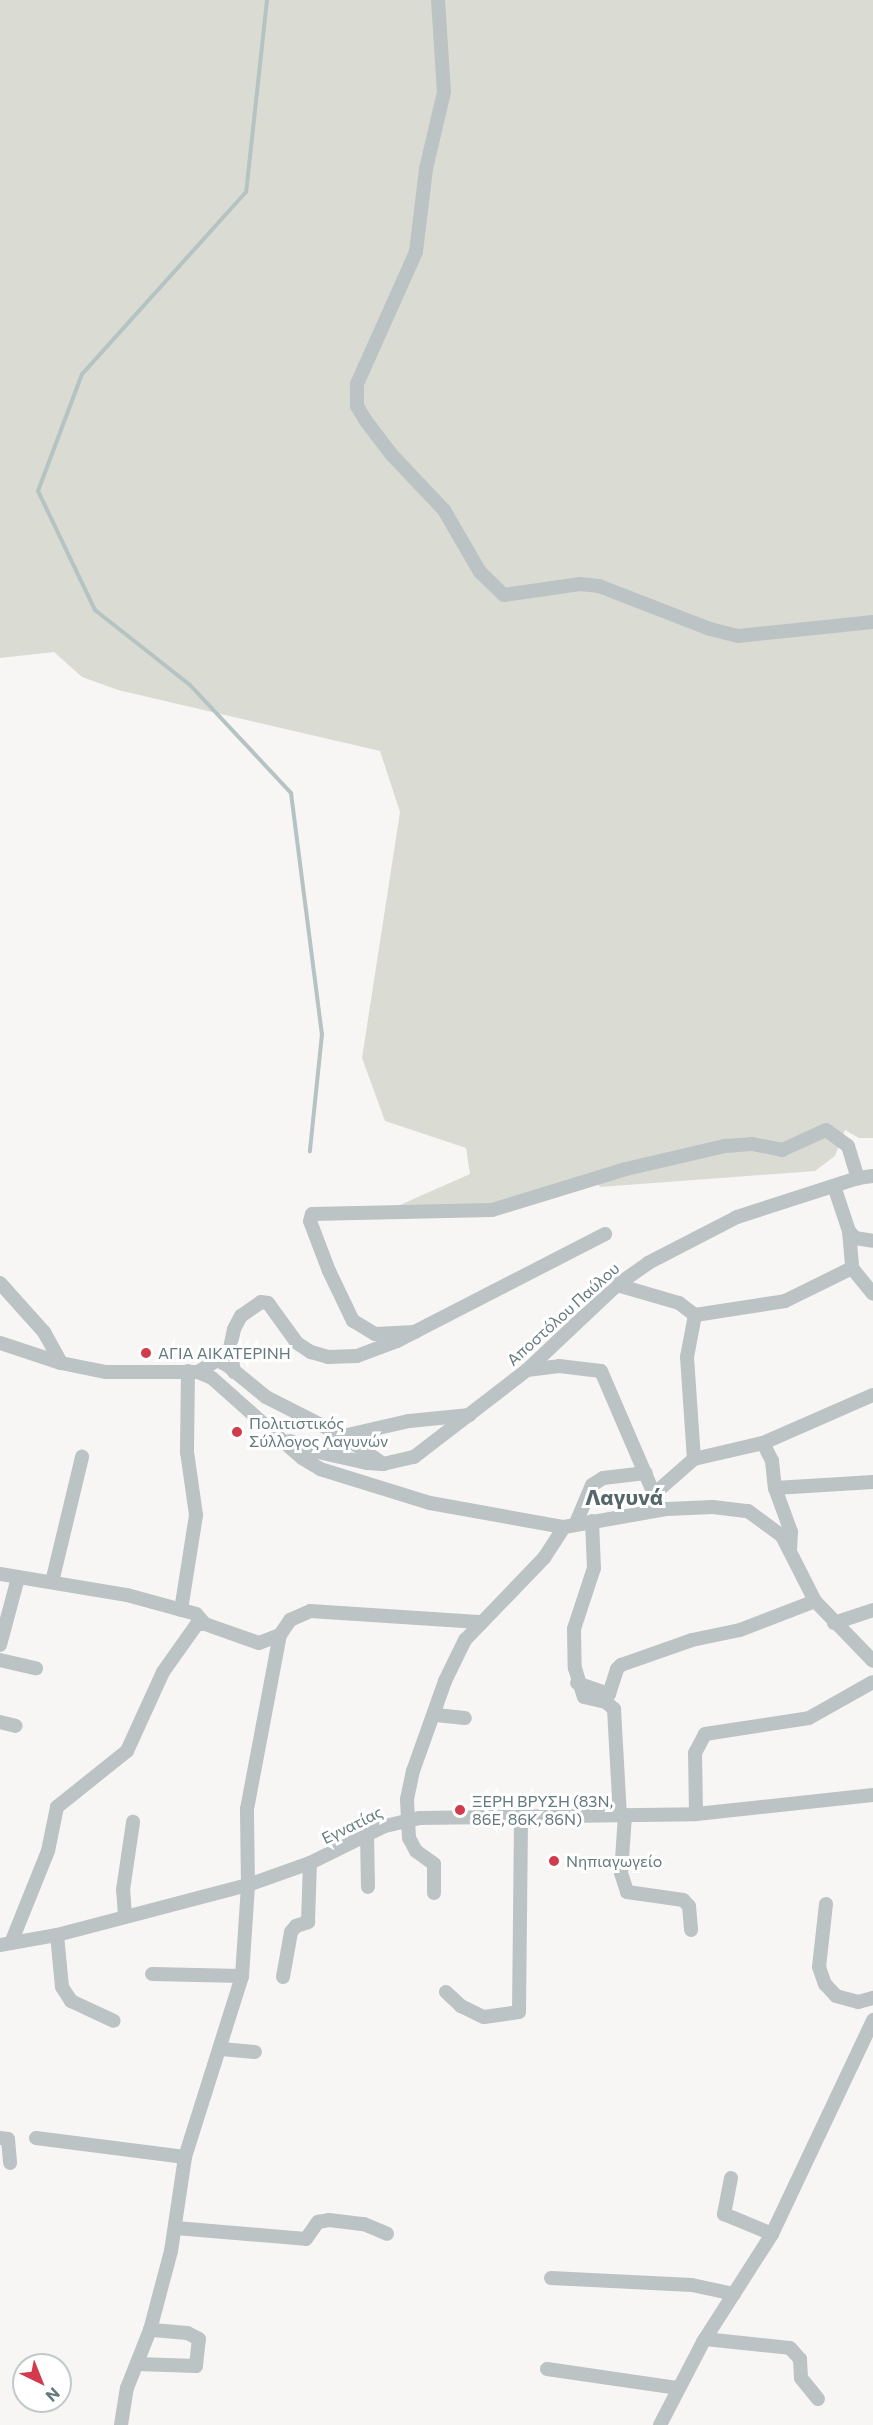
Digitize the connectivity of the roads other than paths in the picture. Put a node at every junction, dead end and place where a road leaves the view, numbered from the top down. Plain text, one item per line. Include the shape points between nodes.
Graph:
1 (438, 0) edge
2 (873, 622) edge
3 (873, 1176) edge
4 (858, 1178) junction
5 (834, 1186) junction
6 (849, 1231) junction
7 (604, 1234) dead end
8 (873, 1242) edge
9 (852, 1268) junction
10 (0, 1283) edge
11 (617, 1285) junction
12 (873, 1294) edge
13 (873, 1304) edge
14 (695, 1315) junction
15 (415, 1332) junction
16 (0, 1343) edge
17 (61, 1363) junction
18 (527, 1370) junction
19 (193, 1371) junction
20 (234, 1372) junction
21 (873, 1395) edge
22 (470, 1415) junction
23 (344, 1436) junction
24 (285, 1440) junction
25 (763, 1443) junction
26 (82, 1457) dead end
27 (694, 1459) junction
28 (383, 1464) junction
29 (646, 1473) junction
30 (873, 1482) edge
31 (775, 1488) junction
32 (654, 1494) junction
33 (654, 1511) junction
34 (592, 1521) junction
35 (570, 1525) junction
36 (790, 1549) junction
37 (0, 1574) edge
38 (18, 1578) junction
39 (52, 1582) junction
40 (815, 1601) junction
41 (181, 1610) junction
42 (873, 1610) edge
43 (479, 1622) junction
44 (834, 1623) junction
45 (205, 1624) junction
46 (280, 1635) junction
47 (0, 1645) edge
48 (0, 1659) edge
49 (873, 1661) edge
50 (36, 1668) dead end
51 (873, 1682) edge
52 (608, 1698) junction
53 (436, 1715) junction
54 (465, 1718) dead end
55 (0, 1722) edge
56 (16, 1726) dead end
57 (873, 1795) edge
58 (696, 1814) junction
59 (622, 1815) junction
60 (521, 1818) junction
61 (409, 1820) junction
62 (133, 1822) dead end
63 (367, 1835) junction
64 (310, 1863) junction
65 (248, 1885) junction
66 (368, 1887) dead end
67 (434, 1893) dead end
68 (826, 1904) dead end
69 (125, 1916) junction
70 (691, 1930) dead end
71 (57, 1935) junction
72 (5, 1944) edge
73 (152, 1974) dead end
74 (242, 1976) junction
75 (283, 1977) dead end
76 (446, 1992) dead end
77 (873, 1998) edge
78 (873, 2020) edge
79 (114, 2021) dead end
80 (220, 2049) junction
81 (255, 2052) dead end
82 (0, 2138) edge
83 (36, 2138) dead end
84 (184, 2157) junction
85 (10, 2163) dead end
86 (731, 2178) dead end
87 (176, 2228) junction
88 (387, 2234) dead end
89 (772, 2234) junction
90 (551, 2278) dead end
91 (734, 2294) junction
92 (150, 2330) junction
93 (705, 2339) junction
94 (138, 2364) junction
95 (547, 2369) dead end
96 (127, 2388) junction
97 (677, 2388) junction
98 (818, 2399) dead end
99 (110, 2425) edge
100 (121, 2425) edge
101 (660, 2425) edge

1 - 2 street via 444,92 426,169 416,252 357,384 357,406 366,421 444,510 480,572 504,596 580,584 599,586 738,636
3 - 4 street, Αποστόλου Παύλου
4 - 5 street, Αποστόλου Παύλου
4 - 15 street via 848,1146 826,1130 782,1150 752,1144 725,1146 626,1169 492,1210 312,1215 310,1221 329,1271 353,1321 375,1334
5 - 6 street
5 - 11 street, Αποστόλου Παύλου via 736,1217 648,1263
6 - 8 street via 855,1238
6 - 9 street
7 - 15 street
9 - 12 street
9 - 14 street via 785,1300
10 - 17 street via 44,1332
11 - 14 street via 679,1303
11 - 18 street, Αποστόλου Παύλου
12 - 13 street
14 - 27 street via 687,1358
15 - 20 street via 357,1356 328,1357 297,1343 268,1303 261,1302 241,1316 234,1329 230,1348
16 - 17 street
17 - 19 street via 122,1374
18 - 22 street, Αποστόλου Παύλου
18 - 29 street via 559,1366 601,1371
19 - 20 street via 217,1360
19 - 24 street via 212,1378
19 - 41 street via 187,1452 196,1515
20 - 23 street via 266,1397
21 - 25 street
22 - 23 street via 410,1421
22 - 28 street, Αποστόλου Παύλου via 414,1457
23 - 28 street
24 - 28 street, Αποστόλου Παύλου via 318,1452
24 - 35 street via 302,1458 345,1479 430,1503
25 - 27 street
25 - 31 street via 772,1461
26 - 39 street
27 - 32 street
29 - 32 street
29 - 35 street via 597,1482 586,1492
30 - 31 street
31 - 36 street via 791,1532
32 - 33 street
33 - 34 street
33 - 36 street via 713,1507 748,1511 772,1527
34 - 35 street
34 - 52 street via 594,1568 574,1629 577,1683 584,1697
35 - 43 street via 529,1574
36 - 40 street
37 - 38 street
38 - 39 street
38 - 47 street
39 - 41 street via 118,1592
40 - 44 street
40 - 52 street via 740,1630 692,1640 621,1665 616,1669
41 - 45 street via 196,1614
42 - 44 street
43 - 46 street via 325,1610 301,1613 290,1620
43 - 53 street via 452,1665
44 - 49 street
45 - 46 street via 260,1643
45 - 72 street via 197,1624 189,1633 163,1672 127,1751 57,1807 48,1851
46 - 65 street via 247,1809
48 - 50 street
51 - 58 street via 809,1718 705,1734 695,1753
52 - 59 street via 616,1717
53 - 54 street
53 - 61 street via 409,1782
55 - 56 street
57 - 58 street, Εγνατίας
58 - 59 street, Εγνατίας
59 - 60 street, Εγνατίας
59 - 70 street via 621,1873 627,1892 687,1902
60 - 61 street, Εγνατίας
60 - 76 street via 519,2012 484,2017 461,2006
61 - 63 street, Εγνατίας
61 - 67 street via 409,1838 416,1851 434,1864
62 - 69 street via 123,1890
63 - 64 street, Εγνατίας
63 - 66 street
64 - 65 street, Εγνατίας
64 - 75 street via 308,1922 291,1932
65 - 69 street, Εγνατίας
65 - 74 street
68 - 77 street via 819,1967 825,1984 836,1996 858,2002
69 - 71 street, Εγνατίας
71 - 72 street, Εγνατίας
71 - 79 street via 62,1987 70,2001
73 - 74 street
74 - 80 street
78 - 89 street
80 - 81 street
80 - 84 street
82 - 85 street via 8,2139
83 - 84 street
84 - 87 street
86 - 89 street via 724,2214
87 - 88 street via 306,2239 318,2222 329,2220 364,2224
87 - 92 street
89 - 91 street
90 - 91 street via 692,2285
91 - 93 street
92 - 94 street
92 - 94 street via 187,2333 199,2339 196,2366
93 - 97 street
93 - 98 street via 790,2348 800,2359 801,2378
94 - 96 street
95 - 97 street
96 - 99 street
96 - 100 street
97 - 101 street

